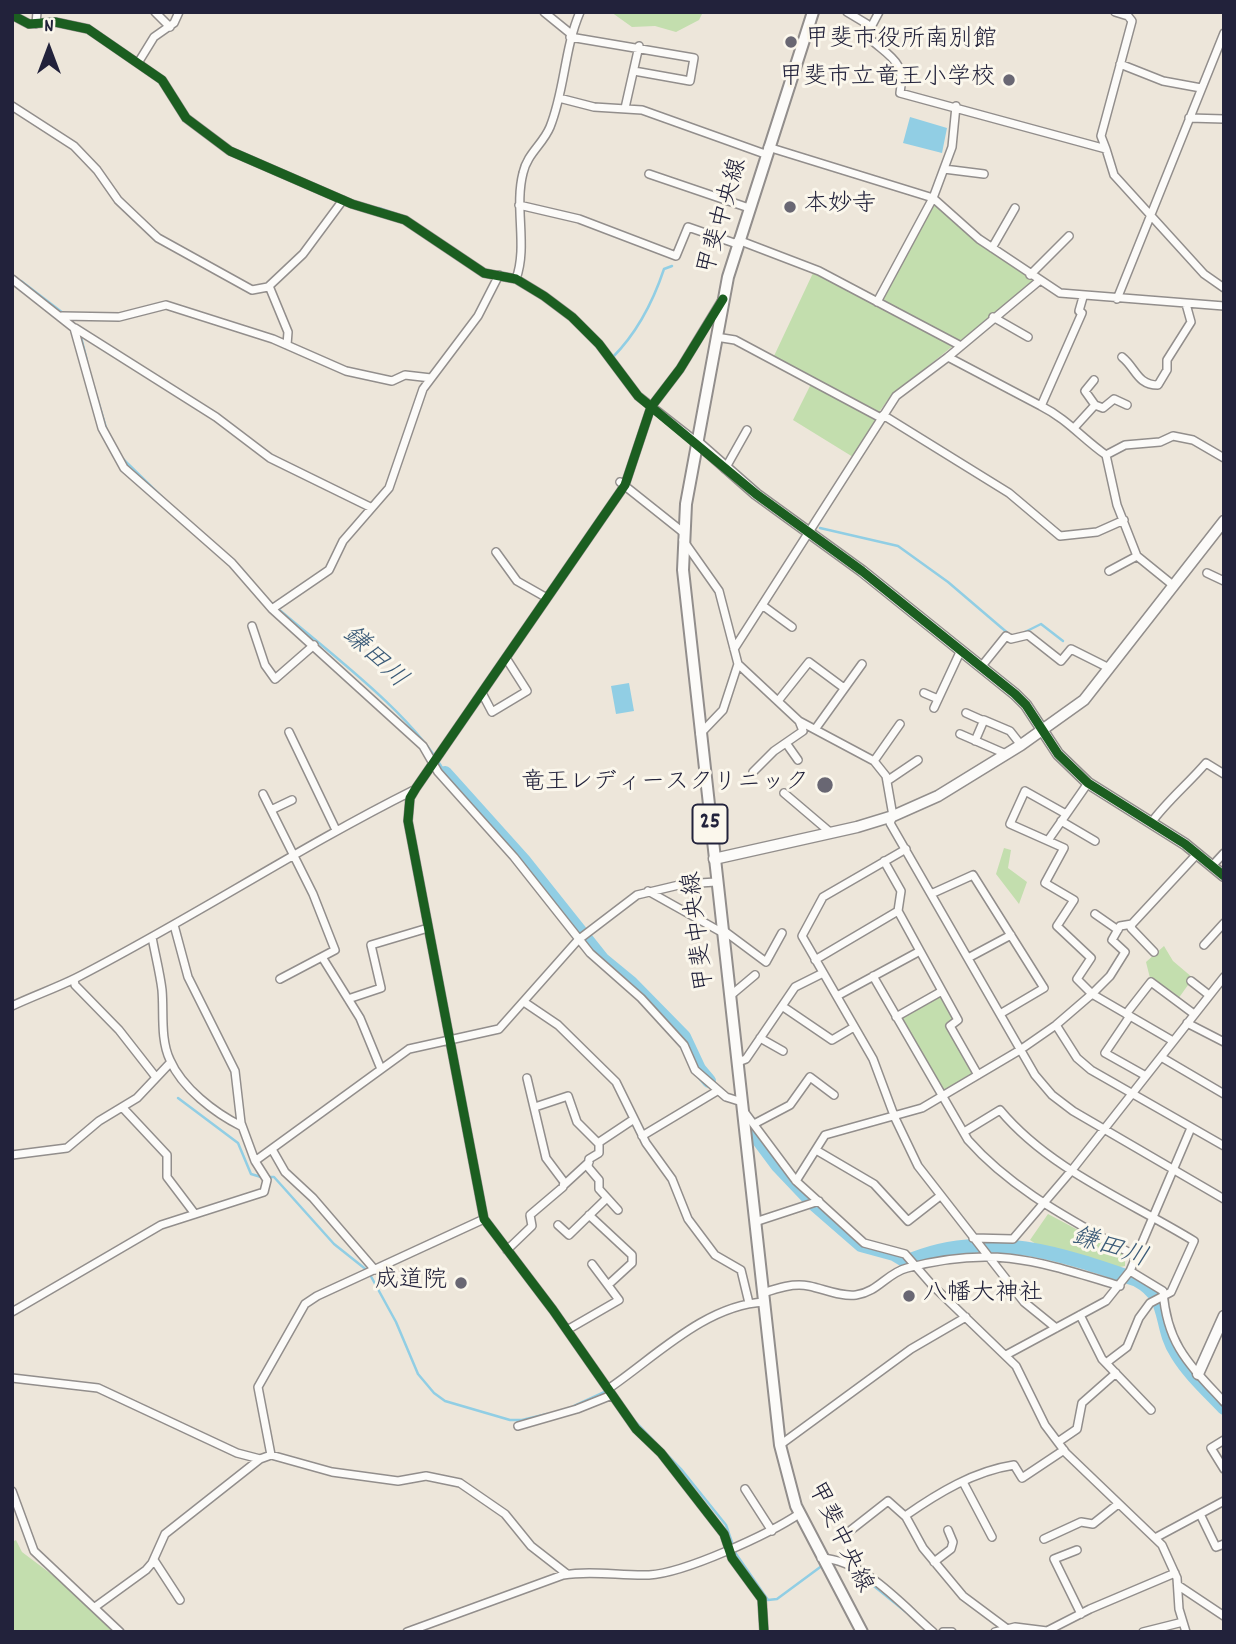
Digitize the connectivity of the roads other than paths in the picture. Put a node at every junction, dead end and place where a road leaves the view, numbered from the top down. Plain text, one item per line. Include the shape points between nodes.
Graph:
1 (37, 12) edge
2 (155, 12) edge
3 (179, 12) edge
4 (544, 12) edge
5 (580, 12) edge
6 (813, 12) edge
7 (847, 12) edge
8 (879, 12) edge
9 (1115, 12) edge
10 (12, 15) edge
11 (36, 24) junction
12 (170, 27) junction
13 (868, 33) junction
14 (1224, 33) edge
15 (571, 35) junction
16 (639, 46) junction
17 (138, 63) junction
18 (1121, 64) junction
19 (634, 71) junction
20 (1201, 88) junction
21 (559, 98) junction
22 (12, 106) edge
23 (956, 106) junction
24 (625, 108) junction
25 (1189, 118) junction
26 (1224, 119) edge
27 (1106, 149) junction
28 (766, 150) junction
29 (944, 169) junction
30 (649, 174) dead end
31 (984, 174) dead end
32 (933, 198) junction
33 (344, 200) junction
34 (519, 205) junction
35 (749, 208) junction
36 (1015, 208) dead end
37 (1151, 215) junction
38 (1069, 236) dead end
39 (737, 242) junction
40 (992, 248) junction
41 (499, 275) junction
42 (1030, 275) junction
43 (12, 279) edge
44 (516, 279) junction
45 (1039, 281) junction
46 (270, 286) junction
47 (1224, 288) edge
48 (1083, 297) junction
49 (723, 299) junction
50 (1116, 299) junction
51 (877, 302) junction
52 (1186, 304) junction
53 (1224, 306) edge
54 (62, 316) junction
55 (993, 317) junction
56 (74, 328) junction
57 (716, 337) junction
58 (1028, 337) dead end
59 (287, 345) junction
60 (961, 346) junction
61 (948, 357) junction
62 (1122, 357) dead end
63 (432, 378) junction
64 (1094, 380) dead end
65 (1095, 405) junction
66 (1127, 405) dead end
67 (1041, 406) junction
68 (651, 407) junction
69 (882, 416) junction
70 (1074, 428) junction
71 (747, 430) dead end
72 (698, 443) junction
73 (1106, 455) junction
74 (1224, 458) edge
75 (725, 469) junction
76 (622, 484) junction
77 (370, 507) junction
78 (1124, 520) junction
79 (1224, 521) edge
80 (809, 533) junction
81 (683, 536) junction
82 (496, 552) dead end
83 (1137, 556) junction
84 (1109, 571) dead end
85 (1207, 573) dead end
86 (1224, 581) edge
87 (1174, 586) junction
88 (547, 598) junction
89 (762, 604) junction
90 (272, 609) junction
91 (252, 626) dead end
92 (792, 627) dead end
93 (314, 645) junction
94 (734, 649) junction
95 (961, 650) junction
96 (506, 658) junction
97 (738, 664) junction
98 (862, 664) dead end
99 (981, 667) junction
100 (1109, 667) junction
101 (844, 688) junction
102 (482, 693) junction
103 (923, 693) dead end
104 (938, 699) junction
105 (778, 701) junction
106 (934, 708) dead end
107 (966, 713) dead end
108 (799, 721) junction
109 (984, 721) junction
110 (900, 724) dead end
111 (816, 728) junction
112 (1042, 730) junction
113 (289, 732) dead end
114 (700, 734) junction
115 (960, 734) dead end
116 (975, 741) junction
117 (786, 743) junction
118 (1021, 745) junction
119 (1006, 754) junction
120 (798, 760) dead end
121 (918, 760) dead end
122 (874, 761) junction
123 (433, 763) junction
124 (753, 772) dead end
125 (1224, 774) edge
126 (887, 781) junction
127 (1088, 783) junction
128 (415, 790) junction
129 (784, 793) dead end
130 (263, 794) dead end
131 (292, 800) dead end
132 (271, 810) junction
133 (893, 816) junction
134 (1064, 818) junction
135 (1151, 823) junction
136 (336, 830) junction
137 (831, 833) junction
138 (1049, 839) junction
139 (1095, 841) dead end
140 (905, 849) junction
141 (1224, 853) edge
142 (1198, 854) junction
143 (292, 855) junction
144 (714, 859) junction
145 (884, 862) junction
146 (1212, 866) junction
147 (1224, 876) edge
148 (716, 882) junction
149 (648, 891) junction
150 (931, 894) junction
151 (898, 911) junction
152 (1096, 914) dead end
153 (1224, 923) edge
154 (1132, 924) junction
155 (174, 925) junction
156 (428, 928) junction
157 (1118, 930) junction
158 (722, 931) junction
159 (782, 933) dead end
160 (1011, 935) junction
161 (152, 937) junction
162 (580, 939) junction
163 (1203, 945) dead end
164 (920, 951) junction
165 (1154, 953) dead end
166 (322, 957) junction
167 (968, 958) junction
168 (815, 960) junction
169 (823, 973) junction
170 (755, 975) dead end
171 (873, 976) junction
172 (1224, 977) edge
173 (74, 979) junction
174 (280, 979) dead end
175 (1191, 981) dead end
176 (942, 991) junction
177 (1093, 993) junction
178 (1209, 995) junction
179 (730, 996) junction
180 (836, 996) junction
181 (348, 999) junction
182 (524, 1002) junction
183 (12, 1006) edge
184 (782, 1006) junction
185 (1000, 1014) junction
186 (1194, 1014) junction
187 (1128, 1015) junction
188 (897, 1017) junction
189 (1187, 1023) junction
190 (1056, 1025) junction
191 (854, 1027) junction
192 (760, 1038) junction
193 (1173, 1041) junction
194 (449, 1042) junction
195 (1224, 1042) edge
196 (1020, 1049) junction
197 (783, 1051) dead end
198 (1161, 1057) junction
199 (171, 1062) junction
200 (738, 1062) junction
201 (381, 1069) junction
202 (978, 1075) junction
203 (155, 1076) junction
204 (1146, 1076) junction
205 (527, 1078) dead end
206 (717, 1091) junction
207 (1224, 1094) edge
208 (834, 1095) dead end
209 (942, 1096) junction
210 (1131, 1096) junction
211 (743, 1106) junction
212 (535, 1107) junction
213 (123, 1108) junction
214 (895, 1118) junction
215 (634, 1119) junction
216 (754, 1124) junction
217 (241, 1126) junction
218 (1191, 1128) junction
219 (1104, 1130) junction
220 (964, 1132) junction
221 (642, 1136) junction
222 (598, 1143) junction
223 (1224, 1146) edge
224 (816, 1150) junction
225 (273, 1151) junction
226 (12, 1155) edge
227 (256, 1161) junction
228 (589, 1162) junction
229 (1171, 1169) junction
230 (1072, 1170) junction
231 (796, 1181) junction
232 (563, 1186) junction
233 (940, 1196) junction
234 (607, 1198) junction
235 (1224, 1199) edge
236 (819, 1201) junction
237 (1042, 1202) junction
238 (618, 1210) dead end
239 (195, 1214) junction
240 (589, 1215) junction
241 (1152, 1215) junction
242 (484, 1219) junction
243 (755, 1222) junction
244 (558, 1225) dead end
245 (972, 1238) junction
246 (507, 1250) junction
247 (987, 1256) junction
248 (1135, 1256) junction
249 (592, 1264) dead end
250 (914, 1266) junction
251 (375, 1270) junction
252 (1130, 1271) junction
253 (608, 1285) junction
254 (1120, 1286) junction
255 (1164, 1296) junction
256 (763, 1298) junction
257 (749, 1303) junction
258 (12, 1312) edge
259 (1080, 1315) junction
260 (965, 1317) junction
261 (1223, 1319) edge
262 (1056, 1328) junction
263 (567, 1330) junction
264 (1006, 1355) junction
265 (1106, 1363) junction
266 (1116, 1373) junction
267 (1198, 1374) junction
268 (12, 1378) edge
269 (610, 1392) junction
270 (1224, 1402) edge
271 (1151, 1410) dead end
272 (518, 1426) dead end
273 (1224, 1440) edge
274 (1058, 1442) junction
275 (780, 1445) junction
276 (1064, 1450) junction
277 (271, 1455) junction
278 (260, 1459) junction
279 (1224, 1469) edge
280 (963, 1482) junction
281 (745, 1489) dead end
282 (12, 1491) edge
283 (1224, 1501) edge
284 (1118, 1504) junction
285 (799, 1514) junction
286 (1200, 1514) junction
287 (905, 1516) junction
288 (851, 1530) dead end
289 (948, 1530) dead end
290 (772, 1531) junction
291 (992, 1537) dead end
292 (1155, 1538) junction
293 (1044, 1539) dead end
294 (1224, 1544) edge
295 (729, 1548) junction
296 (1077, 1550) dead end
297 (821, 1558) junction
298 (154, 1560) junction
299 (934, 1562) junction
300 (1175, 1573) junction
301 (568, 1574) junction
302 (1178, 1585) junction
303 (180, 1600) dead end
304 (94, 1607) junction
305 (1081, 1614) junction
306 (1224, 1616) edge
307 (1183, 1622) junction
308 (1006, 1628) junction
309 (1021, 1630) edge
310 (120, 1632) edge
311 (407, 1632) edge
312 (764, 1632) edge
313 (862, 1632) edge
314 (933, 1632) edge
315 (943, 1632) edge
316 (952, 1632) edge
317 (995, 1632) edge
318 (1143, 1632) edge
319 (1186, 1632) edge

1 - 11 street
2 - 12 street
3 - 12 street
4 - 15 street
5 - 15 street
6 - 28 main road, 甲斐中央線 / 25
7 - 13 street via 867,24
8 - 13 street
9 - 18 street via 1132,21
10 - 11 street
11 - 17 street via 55,22 88,29
12 - 17 street via 154,37
13 - 23 street via 900,65 900,93
14 - 20 street
15 - 16 street
15 - 21 street
16 - 19 street
16 - 19 street via 694,58 690,81
17 - 33 street via 169,88 186,118 229,151
18 - 20 street via 1163,81
18 - 27 street via 1101,135
19 - 24 street
20 - 25 street
21 - 24 street via 594,107
21 - 34 street via 550,130 529,155 523,171
22 - 46 street via 74,146 118,200 158,238 252,290
23 - 27 street
23 - 29 street via 952,148
24 - 28 street
25 - 26 street
25 - 37 street
27 - 37 street via 1115,175
28 - 32 street
28 - 35 main road, 甲斐中央線 / 25
29 - 31 street
29 - 32 street
30 - 35 street
32 - 40 street
32 - 51 street
33 - 41 street via 405,220 484,273
33 - 46 street via 303,254
34 - 39 street via 579,219 676,256 688,227
34 - 44 street via 523,259
35 - 39 main road, 甲斐中央線 / 25
36 - 40 street
37 - 47 street via 1204,274
37 - 50 street
38 - 42 street
39 - 49 main road, 甲斐中央線 / 25
39 - 51 street via 820,271
40 - 42 street
41 - 44 street
41 - 63 street via 478,316
42 - 45 street
43 - 54 street
44 - 68 street via 572,317
45 - 48 street via 1060,293
45 - 55 street
46 - 59 street via 288,332
48 - 50 street
48 - 67 street via 1082,313
49 - 57 main road, 甲斐中央線 / 25
49 - 68 street
50 - 52 street
51 - 60 street
52 - 53 street
52 - 62 street via 1191,322 1167,360 1158,385 1135,376
54 - 56 street
54 - 59 street via 119,317 166,305
55 - 58 street
55 - 60 street
56 - 77 street via 216,417 270,458
56 - 90 street via 102,428 117,459 232,563
57 - 69 street via 735,340
57 - 72 main road, 甲斐中央線 / 25
59 - 63 street via 346,371 392,381 405,375
60 - 61 street
61 - 67 street
61 - 69 street via 896,396
63 - 77 street via 417,403 390,488
64 - 65 street via 1086,391
65 - 66 street via 1104,408 1114,399
65 - 70 street
67 - 70 street
68 - 72 street
68 - 76 street
69 - 78 street via 1009,493 1060,536 1097,532
69 - 80 street
70 - 73 street
71 - 75 street
72 - 75 street
72 - 81 main road, 甲斐中央線 / 25
73 - 74 street via 1125,445 1160,442 1173,436 1193,440
73 - 78 street
75 - 80 street
76 - 81 street
76 - 88 street
77 - 90 street via 343,541 329,570
78 - 83 street
79 - 87 street
80 - 89 street
80 - 95 street
81 - 94 street via 719,591
81 - 114 main road, 甲斐中央線 / 25
82 - 88 street via 517,581
83 - 84 street
83 - 87 street
85 - 86 street
87 - 100 street
88 - 96 street
89 - 92 street
89 - 94 street
90 - 93 street
91 - 93 street via 265,665 275,679
93 - 123 street via 397,720
94 - 97 street
95 - 99 street
95 - 104 street
96 - 102 street
96 - 102 street via 527,691 492,712
97 - 105 street
97 - 114 street via 723,710
98 - 101 street
99 - 100 street via 1006,636 1028,635 1061,661 1071,649
99 - 112 street via 1022,700
100 - 112 street via 1084,700
101 - 105 street via 809,662
101 - 111 street
102 - 123 street
103 - 104 street
104 - 106 street
105 - 108 street
107 - 109 street
108 - 111 street
108 - 117 street via 803,732
109 - 116 street
109 - 118 street via 1010,731
110 - 122 street
111 - 122 street
112 - 118 street
112 - 127 street via 1058,754
113 - 136 street
114 - 144 main road, 甲斐中央線 / 25
115 - 116 street
116 - 119 street
117 - 120 street
117 - 124 street
118 - 119 street
119 - 133 street via 940,795
121 - 126 street
122 - 126 street
123 - 128 street
123 - 162 street
125 - 135 street via 1206,762
126 - 133 street
127 - 134 street
127 - 135 street
128 - 136 street
128 - 156 street via 408,821
129 - 137 street
130 - 132 street
131 - 132 street
132 - 143 street
133 - 137 street
133 - 140 street via 890,822
134 - 138 street
134 - 138 street via 1025,791 1010,824
134 - 139 street
135 - 142 street
136 - 143 street
137 - 144 street
138 - 177 street via 1064,848 1045,883 1074,900 1057,926 1091,958 1076,976
140 - 145 street
140 - 150 street
141 - 146 street
142 - 146 street
142 - 154 street
143 - 155 street
143 - 166 street via 335,950
144 - 148 main road, 甲斐中央線 / 25
145 - 151 street via 901,891
145 - 168 street via 823,897 802,936
146 - 147 street
148 - 149 street
148 - 158 main road, 甲斐中央線 / 25
149 - 158 street
149 - 162 street via 622,905
150 - 160 street via 973,875
150 - 167 street
151 - 164 street
151 - 168 street
152 - 157 street
153 - 163 street
154 - 157 street
154 - 165 street
155 - 161 street
155 - 217 street via 188,977 235,1071
156 - 181 street via 371,945 381,988
156 - 194 street
157 - 177 street via 1112,940 1125,952
158 - 159 street via 766,962
158 - 179 main road, 甲斐中央線 / 25
160 - 167 street
160 - 185 street via 1044,988
161 - 173 street
161 - 199 street
162 - 182 street
162 - 206 street via 601,965 656,1013 684,1045 695,1070
164 - 171 street
164 - 176 street
166 - 174 street
166 - 181 street
167 - 185 street
168 - 169 street
169 - 180 street
169 - 184 street via 794,987
170 - 179 street
171 - 180 street
171 - 188 street
172 - 178 street
173 - 183 street
173 - 203 street
175 - 178 street
176 - 188 street
176 - 202 street via 958,1020 950,1026
177 - 187 street
177 - 190 street
178 - 186 street
179 - 200 main road, 甲斐中央線 / 25
180 - 191 street
181 - 201 street
182 - 194 street via 499,1029
182 - 215 street via 550,1018 604,1069 616,1082
184 - 191 street via 832,1040
184 - 192 street
185 - 196 street
186 - 187 street via 1151,982
186 - 189 street
187 - 193 street
187 - 204 street via 1105,1053
188 - 209 street
189 - 193 street
189 - 195 street
190 - 196 street
190 - 210 street via 1077,1058
191 - 214 street via 873,1059
192 - 197 street
192 - 200 street via 746,1059
193 - 198 street
194 - 201 street via 410,1049
194 - 242 street
196 - 202 street
196 - 219 street via 1052,1095
198 - 204 street
198 - 207 street
199 - 203 street
199 - 217 street via 206,1103
200 - 211 main road, 甲斐中央線 / 25
201 - 225 street
202 - 209 street
203 - 213 street
204 - 210 street
205 - 212 street
206 - 211 street
206 - 221 street
208 - 216 street via 810,1077 790,1105
209 - 214 street
209 - 220 street
210 - 218 street
210 - 219 street
211 - 216 street
211 - 243 main road, 甲斐中央線 / 25
212 - 222 street via 568,1096 577,1122
212 - 232 street via 546,1158
213 - 226 street via 67,1148
213 - 239 street via 167,1155 167,1177
214 - 224 street via 825,1136
214 - 233 street via 909,1150
215 - 221 street
215 - 222 street
216 - 231 street
217 - 227 street
218 - 223 street
218 - 229 street
219 - 229 street
219 - 230 street
220 - 230 street via 1000,1110 1036,1147
220 - 237 street via 988,1163
221 - 257 street via 672,1179 688,1219 715,1255 741,1270
222 - 228 street via 599,1153
224 - 231 street
224 - 233 street via 874,1184 908,1221
225 - 227 street
225 - 251 street via 285,1172
227 - 239 street via 267,1180 264,1192
228 - 232 street
228 - 234 street via 599,1180 598,1189
229 - 235 street
229 - 241 street
230 - 237 street
230 - 241 street
231 - 236 street
232 - 246 street via 534,1210 532,1226
233 - 245 street
234 - 238 street
234 - 240 street
236 - 243 street
236 - 250 street via 864,1243 905,1254
237 - 245 street via 1013,1239
237 - 248 street
239 - 258 street via 142,1235
240 - 244 street via 569,1235
240 - 253 street via 632,1255 632,1263
241 - 248 street
241 - 255 street via 1194,1241 1176,1284
242 - 246 street
242 - 251 street
243 - 256 main road, 甲斐中央線 / 25
245 - 247 street
246 - 263 street
247 - 250 street
247 - 254 street via 1033,1259
247 - 262 street via 1024,1302
248 - 252 street
249 - 253 street
250 - 256 street via 858,1295 785,1285
250 - 260 street
251 - 277 street via 305,1304 258,1387
252 - 254 street
252 - 255 street via 1150,1281
253 - 263 street via 619,1300
254 - 259 street via 1106,1301
255 - 265 street via 1144,1310 1127,1347
255 - 267 street via 1170,1332 1181,1356
256 - 257 street
256 - 275 main road, 甲斐中央線 / 25
257 - 269 street via 666,1342
259 - 262 street
259 - 265 street
260 - 264 street
260 - 275 street via 911,1349
261 - 267 street
262 - 264 street
263 - 269 street
264 - 274 street
265 - 266 street
266 - 271 street
266 - 274 street via 1082,1403 1077,1429
267 - 270 street
268 - 278 street via 98,1388 237,1453
269 - 272 street via 577,1409
269 - 295 street via 714,1519
273 - 279 street via 1211,1448
274 - 276 street
275 - 285 main road, 甲斐中央線 / 25
276 - 280 street via 1022,1478 1014,1465 992,1468
276 - 284 street
277 - 278 street
277 - 301 street via 332,1472 398,1480 426,1476 460,1483 505,1514 531,1546
278 - 298 street via 165,1534
280 - 287 street
280 - 291 street
281 - 290 street
282 - 304 street via 32,1548
283 - 286 street
284 - 292 street
284 - 293 street via 1093,1524 1081,1522
285 - 290 street
285 - 297 main road, 甲斐中央線 / 25
286 - 292 street
286 - 294 street via 1216,1547
287 - 288 street via 888,1501
287 - 299 street
289 - 299 street via 951,1549
290 - 295 street
292 - 300 street
295 - 301 street via 664,1573
295 - 312 street via 762,1599
296 - 305 street via 1054,1559
297 - 313 main road, 甲斐中央線 / 25
297 - 314 street via 860,1570
298 - 303 street
298 - 304 street
299 - 308 street via 963,1596
300 - 302 street
300 - 305 street
301 - 311 street
302 - 306 street
302 - 307 street
304 - 310 street
305 - 309 street via 1047,1631
307 - 318 street
307 - 319 street
308 - 309 street
308 - 317 street
315 - 316 street

